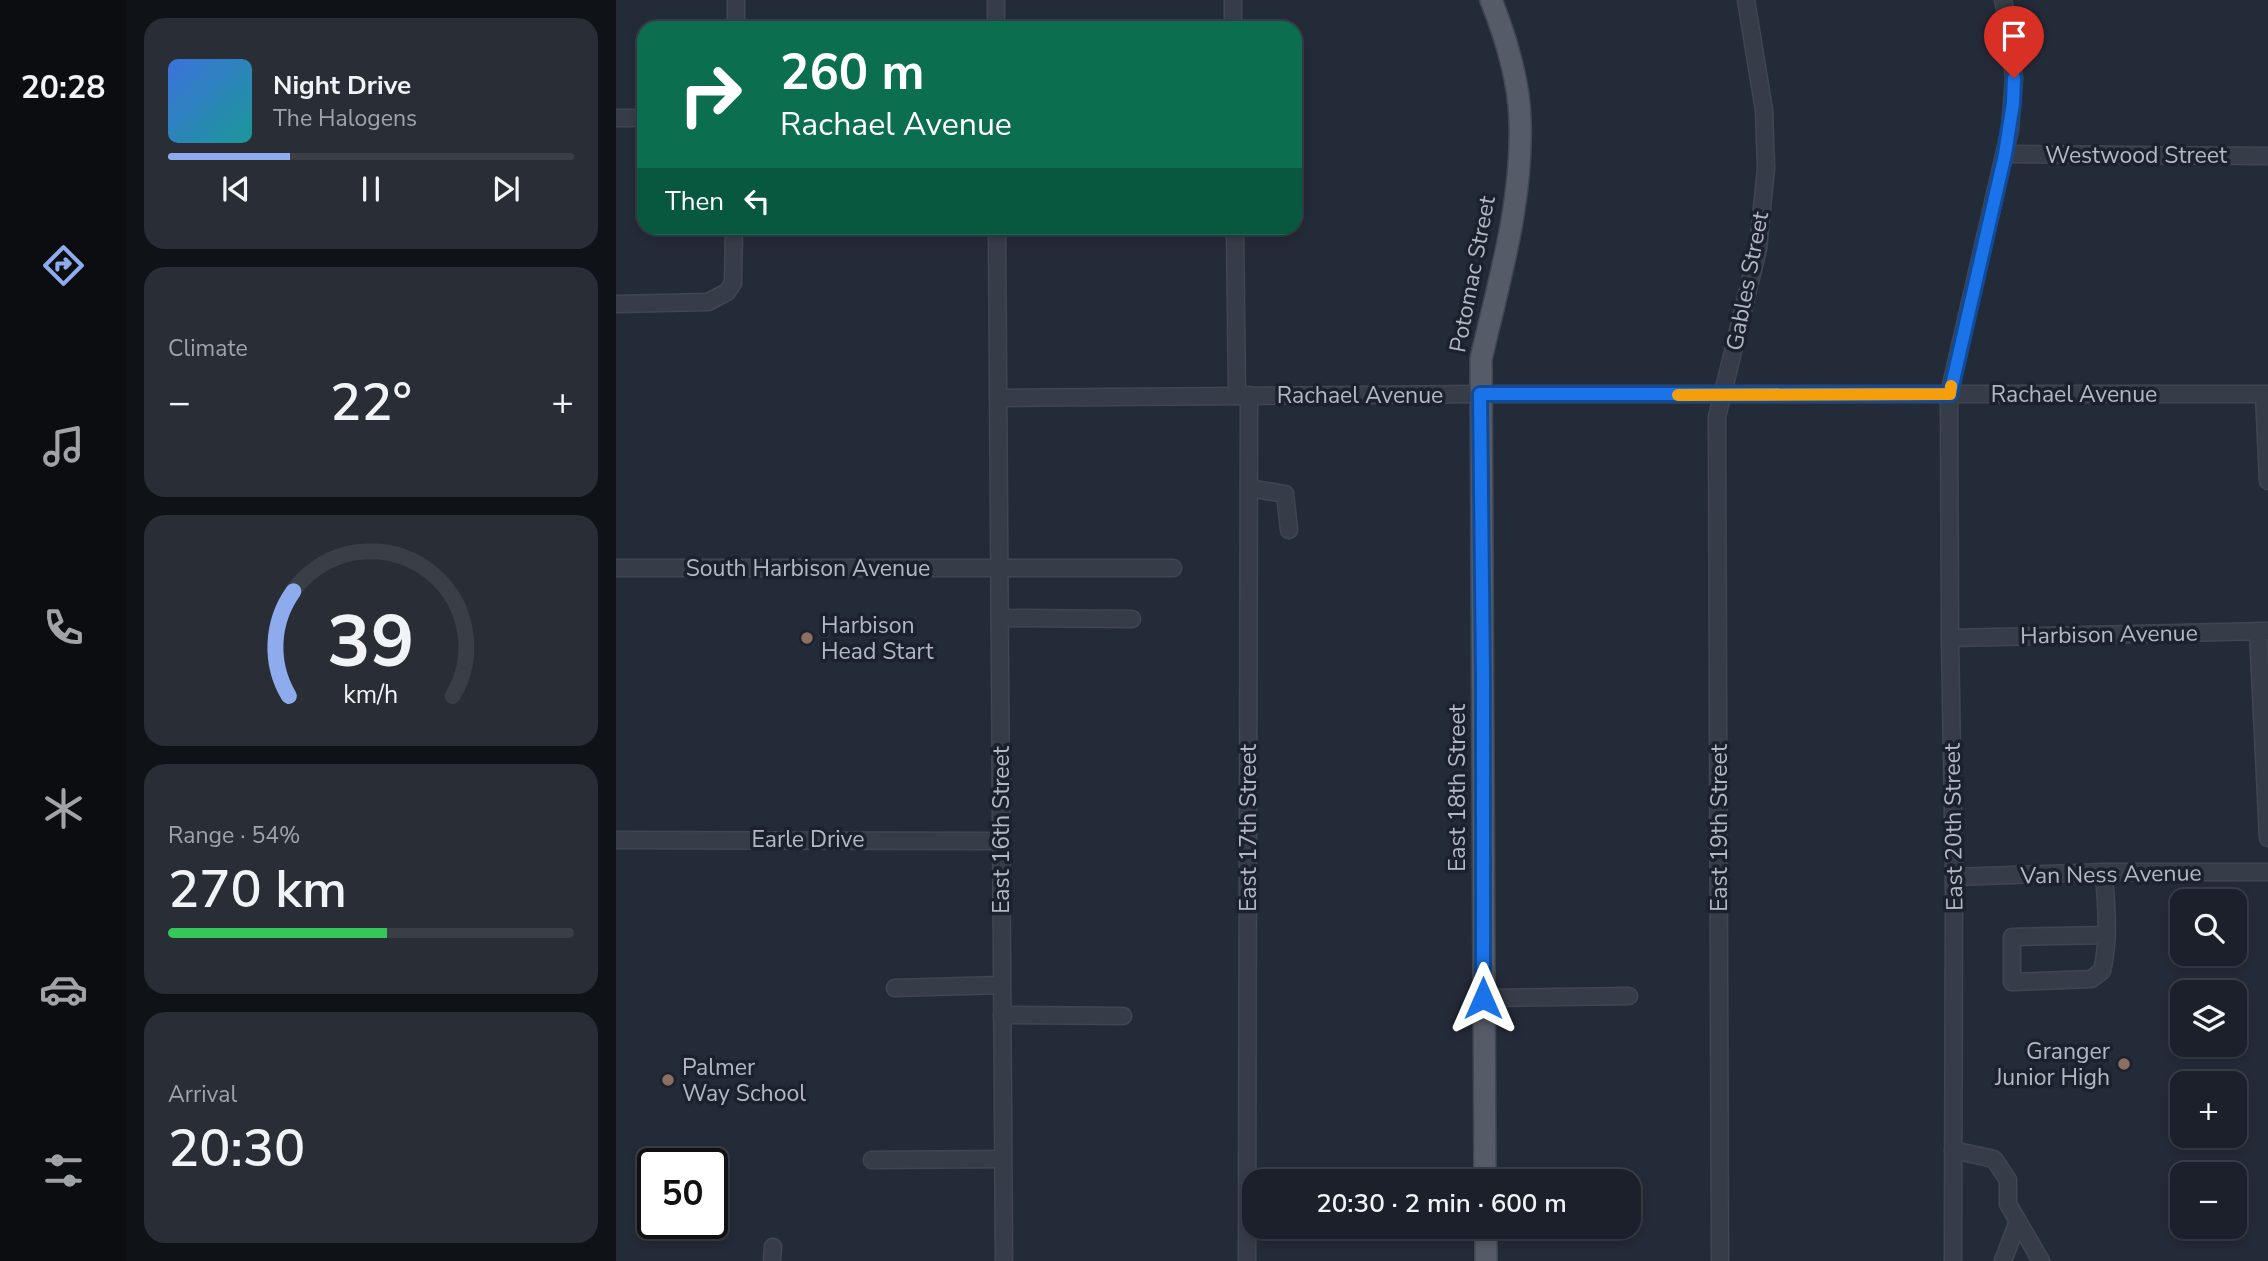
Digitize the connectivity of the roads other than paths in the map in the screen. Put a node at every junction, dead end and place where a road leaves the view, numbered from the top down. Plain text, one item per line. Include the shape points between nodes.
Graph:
1 (736, 0) edge
2 (996, 0) edge
3 (1233, 0) edge
4 (1491, 0) edge
5 (1746, 0) edge
6 (2003, 0) edge
7 (736, 21) edge
8 (996, 21) edge
9 (1233, 21) edge
10 (616, 118) edge
11 (637, 118) edge
12 (2005, 154) junction
13 (2268, 156) edge
14 (734, 235) edge
15 (997, 235) edge
16 (1235, 235) edge
17 (616, 304) edge
18 (1480, 394) junction
19 (1950, 394) junction
20 (2266, 394) edge
21 (1243, 396) junction
22 (1723, 396) junction
23 (998, 398) junction
24 (2268, 481) edge
25 (1249, 488) junction
26 (1289, 530) dead end
27 (616, 568) edge
28 (1173, 568) dead end
29 (1000, 569) junction
30 (1001, 618) junction
31 (1132, 619) dead end
32 (2263, 631) edge
33 (1950, 638) junction
34 (2268, 838) edge
35 (616, 840) edge
36 (1000, 841) junction
37 (2104, 872) junction
38 (2268, 873) edge
39 (1954, 877) junction
40 (2107, 935) junction
41 (1001, 985) junction
42 (895, 988) dead end
43 (1629, 996) dead end
44 (1483, 998) junction
45 (1002, 1015) junction
46 (1124, 1016) dead end
47 (1953, 1150) junction
48 (1003, 1159) junction
49 (872, 1160) dead end
50 (1485, 1169) edge
51 (2018, 1221) junction
52 (1486, 1239) edge
53 (1004, 1261) edge
54 (1247, 1261) edge
55 (1486, 1261) edge
56 (1720, 1261) edge
57 (1953, 1261) edge
58 (2003, 1261) edge
59 (2041, 1261) edge

1 - 7 street
2 - 8 street
3 - 9 street
4 - 18 main road, Potomac Street via 1508,49 1520,130 1511,230 1481,359
5 - 22 street, Gables Street via 1764,110 1766,169 1758,249
6 - 12 street, East 20th Street via 2014,78
10 - 11 street
12 - 13 street, Westwood Street
12 - 19 street, East 20th Street
14 - 17 street via 733,284 727,292 708,302
15 - 23 street, East 16th Street
16 - 21 street, East 17th Street
18 - 21 street, Rachael Avenue
18 - 22 street, Rachael Avenue
18 - 44 main road, East 18th Street
19 - 20 street, Rachael Avenue
19 - 22 street, Rachael Avenue
19 - 33 street, East 20th Street
20 - 24 street
21 - 23 street, Rachael Avenue
21 - 25 street, East 17th Street
22 - 56 street, East 19th Street via 1717,417
23 - 29 street, East 16th Street
25 - 26 street via 1286,494
25 - 54 street, East 17th Street
27 - 29 street, South Harbison Avenue
28 - 29 street, South Harbison Avenue
29 - 30 street, East 16th Street
30 - 31 street
30 - 36 street, East 16th Street
32 - 33 street, Harbison Avenue
32 - 34 street
33 - 39 street, East 20th Street
35 - 36 street, Earle Drive
36 - 41 street, East 16th Street
37 - 38 street, Van Ness Avenue
37 - 39 street, Van Ness Avenue
37 - 40 street
39 - 47 street, East 20th Street
40 - 40 street via 2102,971 2091,979 2012,982 2012,937
41 - 42 street
41 - 45 street, East 16th Street
43 - 44 street
44 - 50 main road, East 18th Street
45 - 46 street
45 - 48 street, East 16th Street
47 - 51 street via 1994,1159 2008,1180 2008,1204
47 - 57 street, East 20th Street
48 - 49 street
48 - 53 street, East 16th Street
51 - 58 street
51 - 59 street
52 - 55 main road

